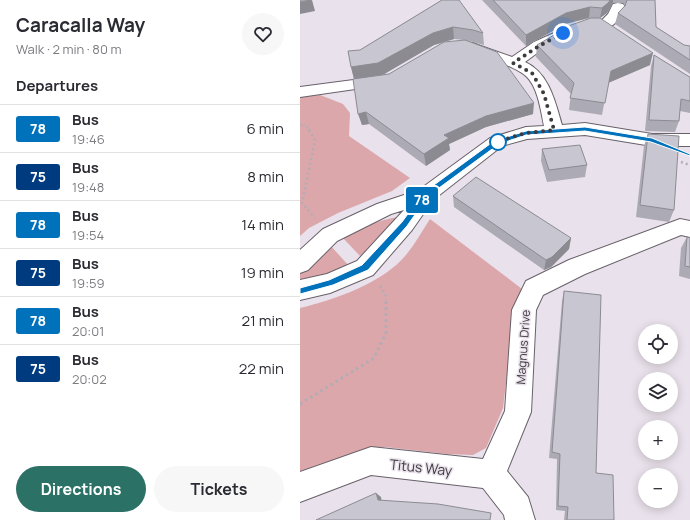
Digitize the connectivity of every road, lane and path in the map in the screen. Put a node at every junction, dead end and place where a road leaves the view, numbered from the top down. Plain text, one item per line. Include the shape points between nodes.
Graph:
1 (618, 7) dead end
2 (604, 24) junction
3 (618, 33) edge
4 (461, 46) edge
5 (513, 63) junction
6 (396, 76) edge
7 (300, 92) edge
8 (554, 130) junction
9 (652, 140) junction
10 (690, 140) edge
11 (683, 157) edge
12 (690, 165) edge
13 (426, 195) junction
14 (690, 228) edge
15 (300, 264) edge
16 (300, 290) edge
17 (491, 474) junction
18 (300, 487) edge
19 (520, 520) edge

1 - 2 street via 614,16
2 - 3 street
2 - 5 street via 582,26 563,33
4 - 5 street via 468,46
5 - 8 street via 532,73 544,94
6 - 7 street via 385,81
8 - 9 street via 585,129
8 - 13 street via 526,133 496,142
9 - 10 street
9 - 11 street
11 - 12 path
13 - 15 street via 384,209 330,235
13 - 16 street via 365,268 330,283
14 - 17 street, Magnus Drive via 680,227 577,267 534,288 524,310 518,412
17 - 18 street, Titus Way via 371,461
17 - 19 street via 517,508

